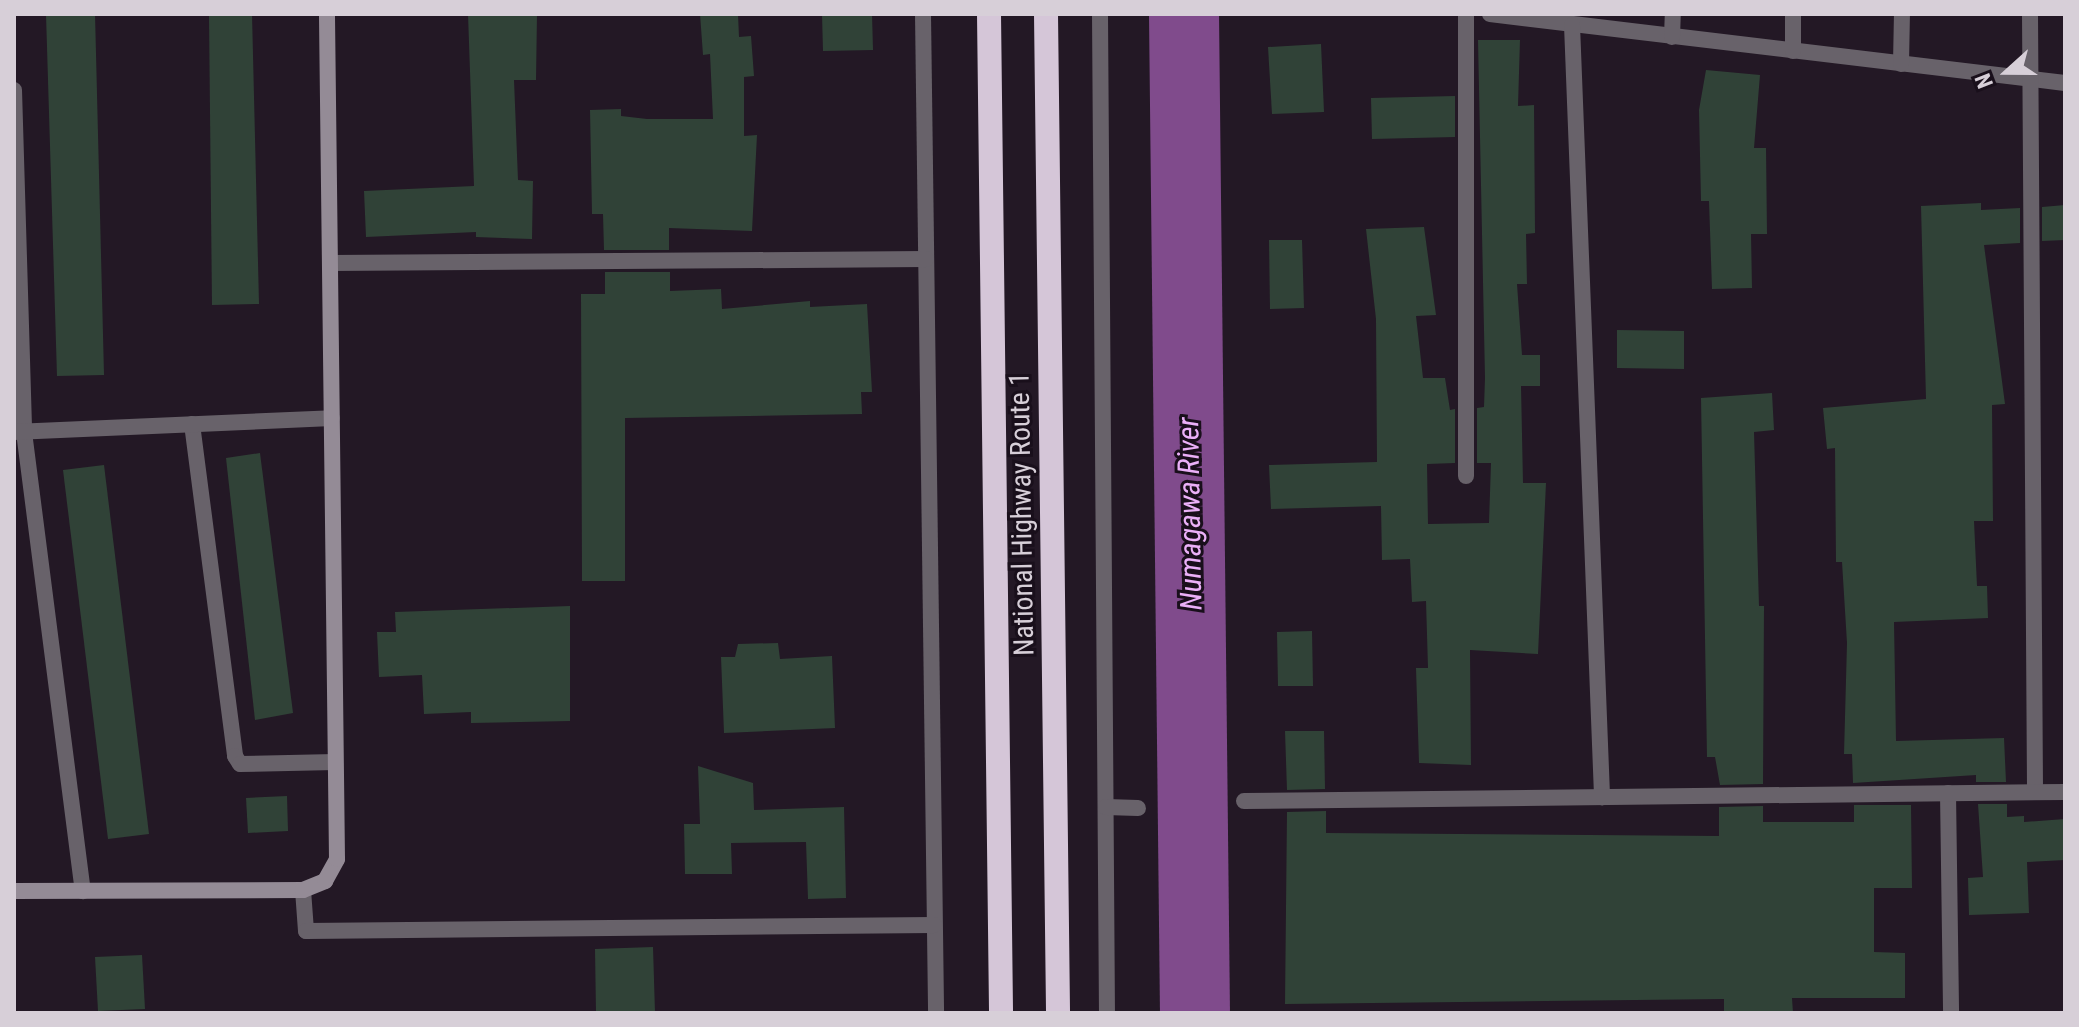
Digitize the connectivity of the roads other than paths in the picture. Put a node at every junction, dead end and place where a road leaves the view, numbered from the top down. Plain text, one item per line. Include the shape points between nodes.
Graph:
1 (327, 14) edge
2 (923, 14) edge
3 (989, 14) edge
4 (1046, 14) edge
5 (1100, 14) edge
6 (1466, 14) edge
7 (1490, 14) edge
8 (1673, 14) edge
9 (1793, 14) edge
10 (1902, 14) edge
11 (2030, 14) edge
12 (1572, 25) junction
13 (1672, 37) junction
14 (1793, 51) junction
15 (1901, 64) junction
16 (2029, 79) junction
17 (2065, 83) edge
18 (14, 90) edge
19 (926, 259) junction
20 (330, 263) junction
21 (332, 418) junction
22 (192, 424) junction
23 (19, 432) edge
24 (1466, 476) dead end
25 (335, 762) junction
26 (2035, 792) junction
27 (2065, 792) edge
28 (1948, 793) junction
29 (1602, 797) junction
30 (1244, 801) dead end
31 (1106, 807) junction
32 (1138, 808) dead end
33 (303, 890) junction
34 (14, 891) edge
35 (83, 891) junction
36 (934, 925) junction
37 (936, 1013) edge
38 (1001, 1013) edge
39 (1058, 1013) edge
40 (1107, 1013) edge
41 (1951, 1013) edge

1 - 20 street
2 - 19 street
3 - 38 highway, National Highway Route 1
4 - 39 highway, National Highway Route 1
5 - 31 street
6 - 24 street
7 - 12 street
8 - 13 street
9 - 14 street
10 - 15 street
11 - 16 street
12 - 13 street
12 - 29 street
13 - 14 street
14 - 15 street
15 - 16 street
16 - 17 street
16 - 26 street
18 - 23 street
19 - 20 street
19 - 36 street
20 - 21 street
21 - 22 street
21 - 25 street
22 - 23 street
22 - 25 street via 235,756 240,764
23 - 35 street
25 - 33 street via 337,859 325,881
26 - 27 street
26 - 28 street
28 - 29 street
28 - 41 street
29 - 30 street
31 - 32 street
31 - 40 street
33 - 35 street
33 - 36 street via 306,931
34 - 35 street
36 - 37 street

